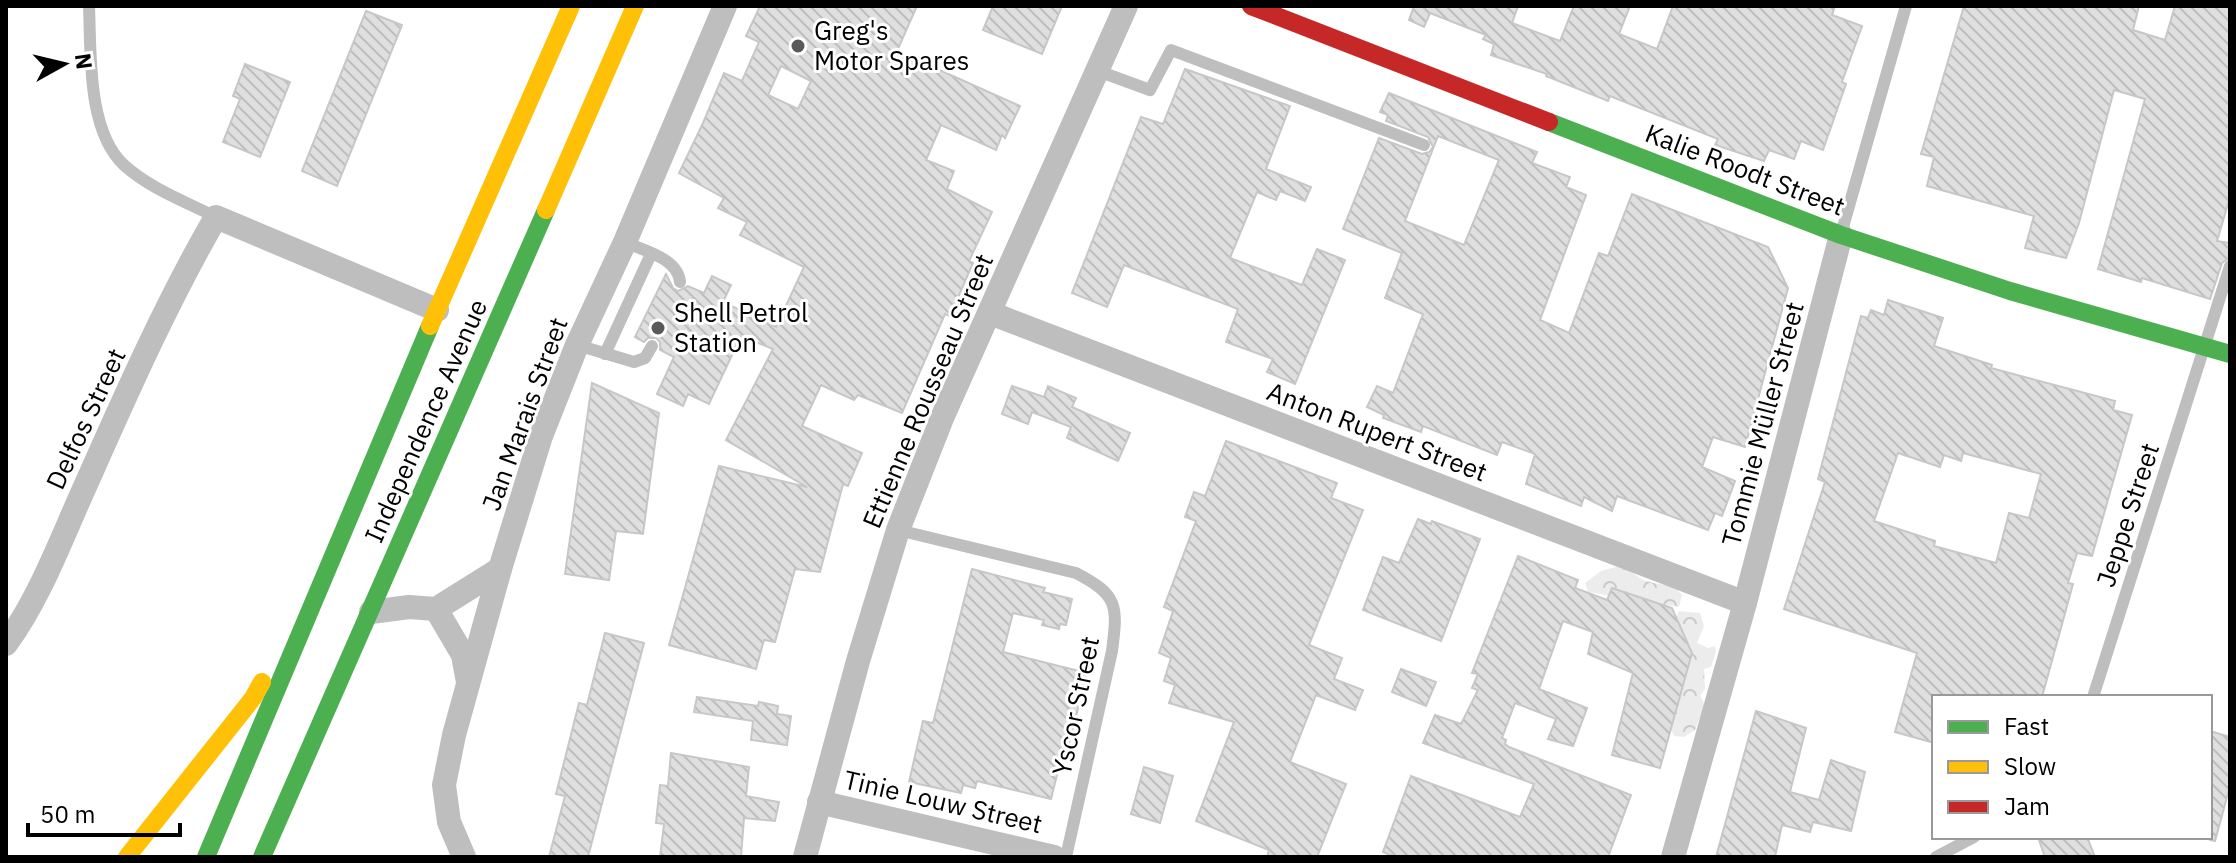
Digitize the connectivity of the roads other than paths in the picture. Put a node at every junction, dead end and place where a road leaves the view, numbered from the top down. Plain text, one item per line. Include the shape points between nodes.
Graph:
1 (89, 6) edge
2 (571, 6) edge
3 (635, 6) edge
4 (725, 6) edge
5 (1126, 6) edge
6 (1251, 6) edge
7 (1906, 6) edge
8 (1098, 71) junction
9 (1424, 145) dead end
10 (216, 217) junction
11 (1841, 235) junction
12 (625, 242) junction
13 (651, 254) junction
14 (2230, 266) edge
15 (680, 282) dead end
16 (437, 310) junction
17 (990, 313) junction
18 (577, 345) junction
19 (652, 346) dead end
20 (2206, 347) junction
21 (605, 354) junction
22 (2230, 354) edge
23 (898, 530) junction
24 (500, 569) junction
25 (320, 583) junction
26 (1745, 603) junction
27 (436, 609) junction
28 (371, 612) junction
29 (6, 644) edge
30 (469, 684) junction
31 (2094, 695) edge
32 (819, 802) junction
33 (1970, 839) edge
34 (263, 856) edge
35 (127, 857) edge
36 (206, 857) edge
37 (464, 857) edge
38 (805, 857) edge
39 (1054, 857) edge
40 (1066, 857) edge
41 (1673, 857) edge
42 (1936, 857) edge

1 - 10 lane via 92,80 103,136 123,165
2 - 16 main road, Independence Avenue
3 - 28 main road, Independence Avenue
4 - 12 street, Jan Marais Street
5 - 8 street, Ettienne Rousseau Street
6 - 11 main road, Kalie Roodt Street
7 - 11 lane, Tommie Müller Street
8 - 9 lane via 1150,90 1171,50
8 - 17 street, Ettienne Rousseau Street
10 - 16 street
10 - 29 street, Delfos Street
11 - 20 main road, Kalie Roodt Street
11 - 26 street, Tommie Müller Street
12 - 13 lane
12 - 18 street, Jan Marais Street
13 - 15 lane via 676,268
13 - 21 lane
14 - 20 lane, Jeppe Street
16 - 25 main road, Independence Avenue
17 - 23 street, Ettienne Rousseau Street
17 - 26 street, Anton Rupert Street
18 - 21 lane
18 - 24 street, Jan Marais Street via 541,436
19 - 21 lane via 641,361
20 - 22 main road, Kalie Roodt Street
20 - 31 lane, Jeppe Street
23 - 32 street, Ettienne Rousseau Street
23 - 40 lane, Yscor Street via 1076,573 1100,586 1112,601 1117,619 1112,651
24 - 27 street
24 - 30 street, Jan Marais Street
25 - 35 main road via 253,698
25 - 36 main road, Independence Avenue
26 - 41 street, Tommie Müller Street
27 - 28 street
27 - 30 street via 463,655
28 - 34 main road, Independence Avenue
30 - 37 street, Jan Marais Street via 444,785 449,822
32 - 38 street, Ettienne Rousseau Street
32 - 39 street, Tinie Louw Street
33 - 42 lane

